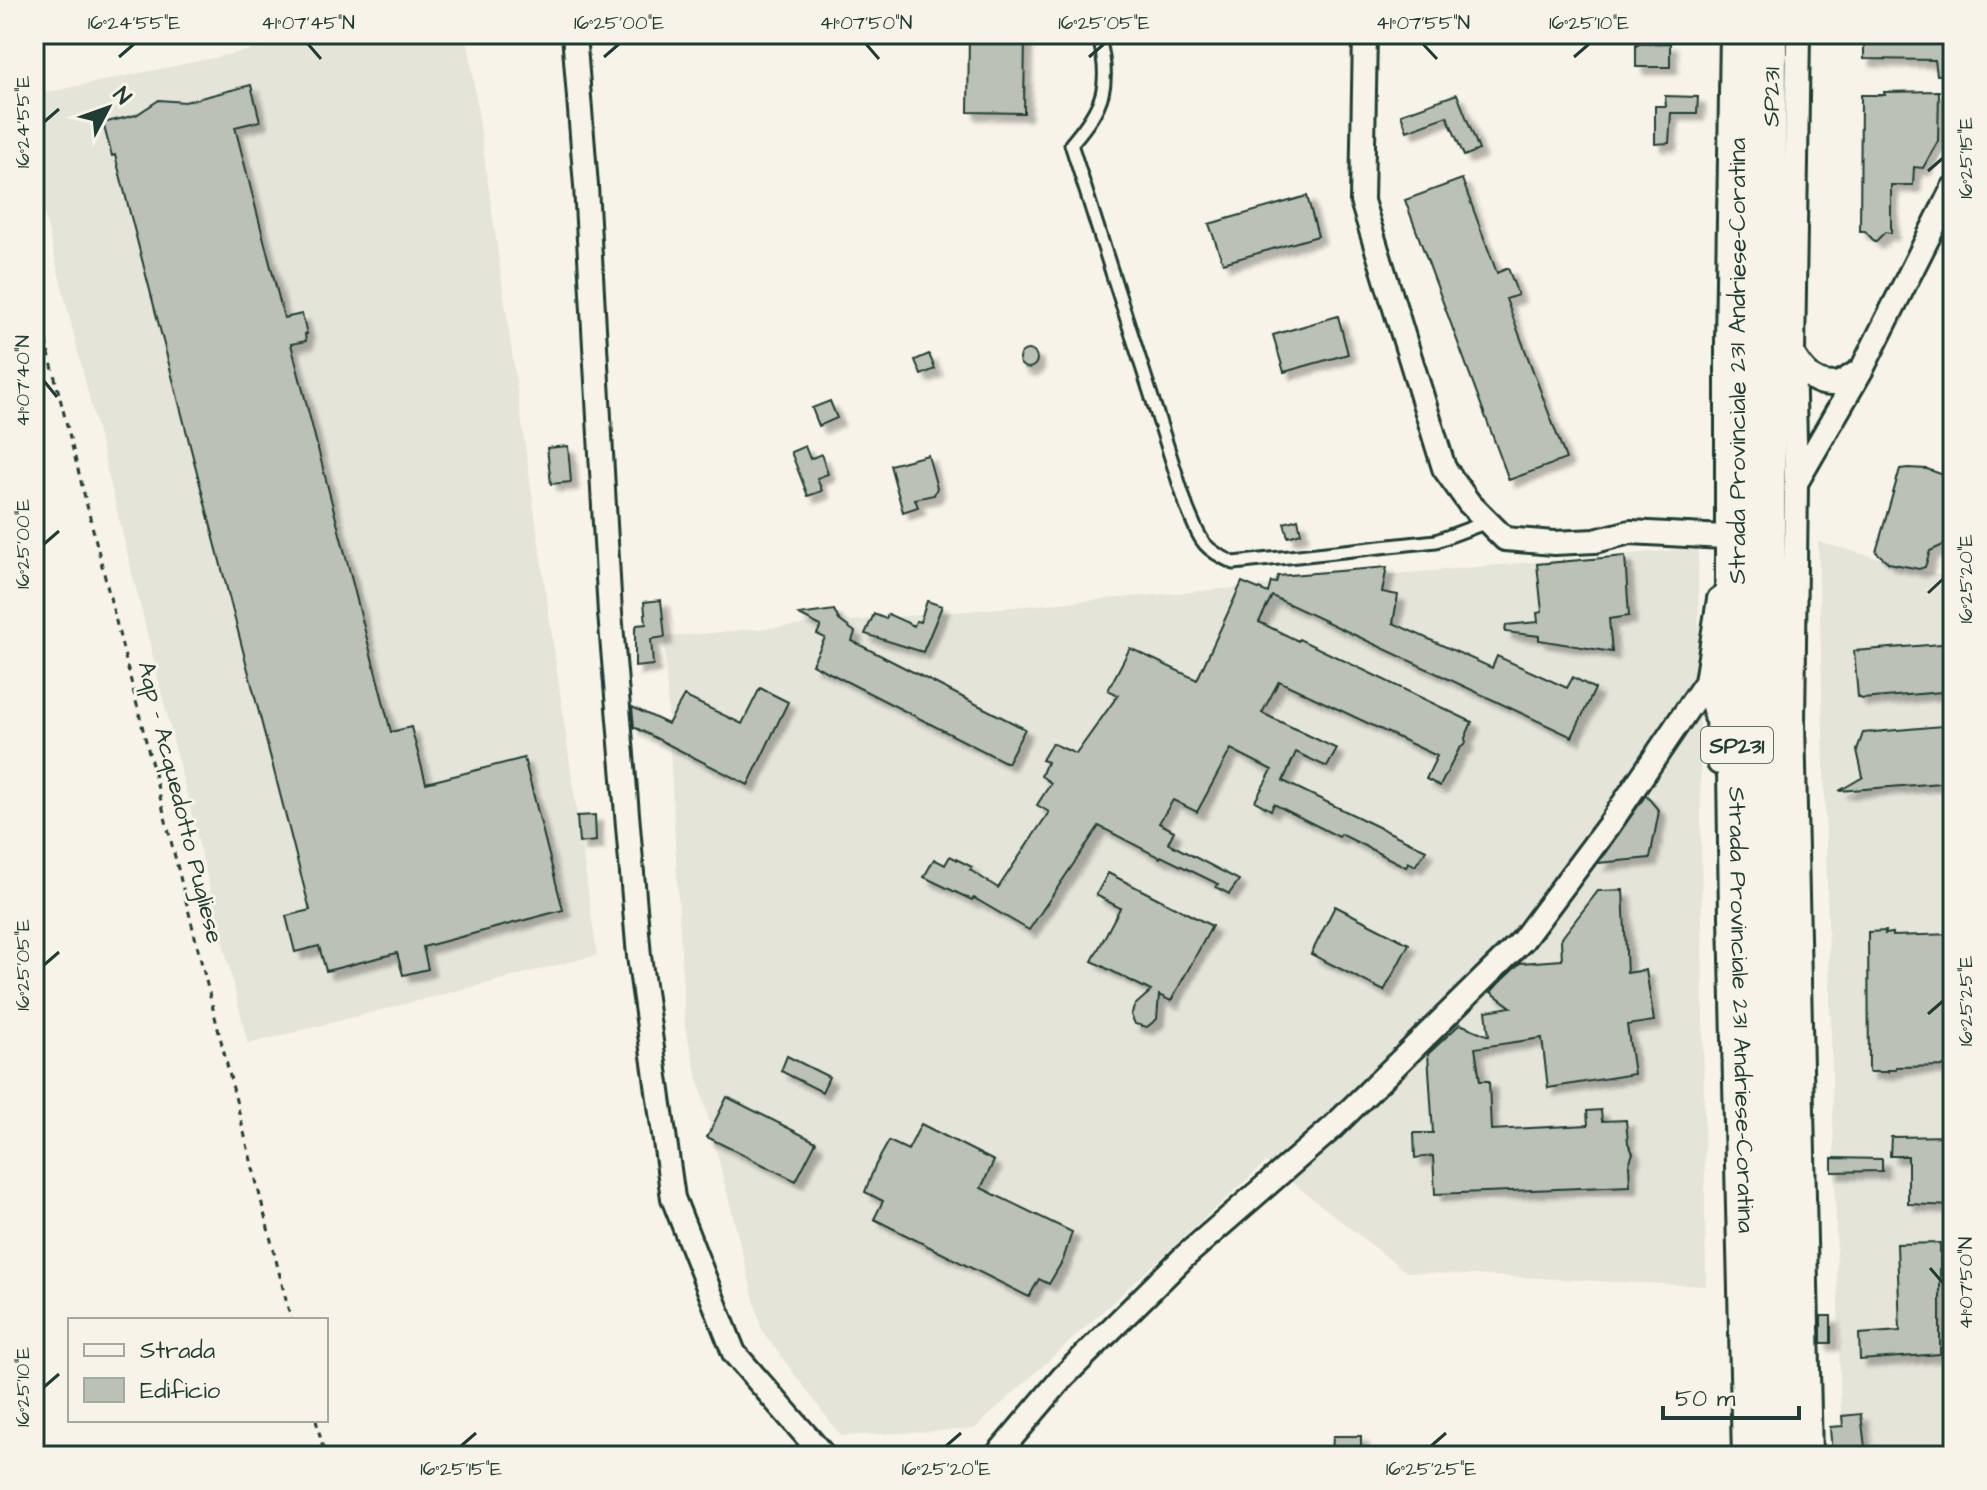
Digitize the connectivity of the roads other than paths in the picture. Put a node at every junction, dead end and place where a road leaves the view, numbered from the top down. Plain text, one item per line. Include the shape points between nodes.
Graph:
1 (574, 34) edge
2 (1098, 34) edge
3 (1365, 34) edge
4 (1740, 34) edge
5 (1767, 34) edge
6 (1798, 34) edge
7 (1953, 188) edge
8 (1793, 354) junction
9 (1862, 369) junction
10 (1735, 406) junction
11 (1796, 484) junction
12 (1487, 522) junction
13 (1724, 537) junction
14 (1706, 682) junction
15 (824, 1456) edge
16 (996, 1456) edge
17 (1737, 1456) edge
18 (1752, 1456) edge
19 (1782, 1456) edge
20 (1810, 1456) edge

1 - 15 street via 612,644 639,956 673,1198 734,1353
2 - 12 lane via 1104,95 1092,120 1071,144 1187,508 1210,552 1234,563 1436,541
3 - 12 street via 1362,201 1444,468
4 - 10 highway, Strada Provinciale 231 Andriese-Coratina / SP231
5 - 19 highway, Strada Provinciale 231 Andriese-Coratina / SP231 via 1765,619
6 - 8 street, SP231
7 - 9 street
8 - 9 street via 1805,375 1821,381 1838,383
8 - 11 street, SP231
9 - 11 street
10 - 13 street
10 - 18 highway, Strada Provinciale 231 Andriese-Coratina / SP231 via 1739,916
11 - 20 street, SP231 via 1793,722
12 - 13 street via 1505,539 1554,543 1630,532
13 - 14 street via 1718,621
14 - 16 street via 1523,940 1332,1128 1184,1257 1063,1377
14 - 17 street via 1717,720 1722,803

